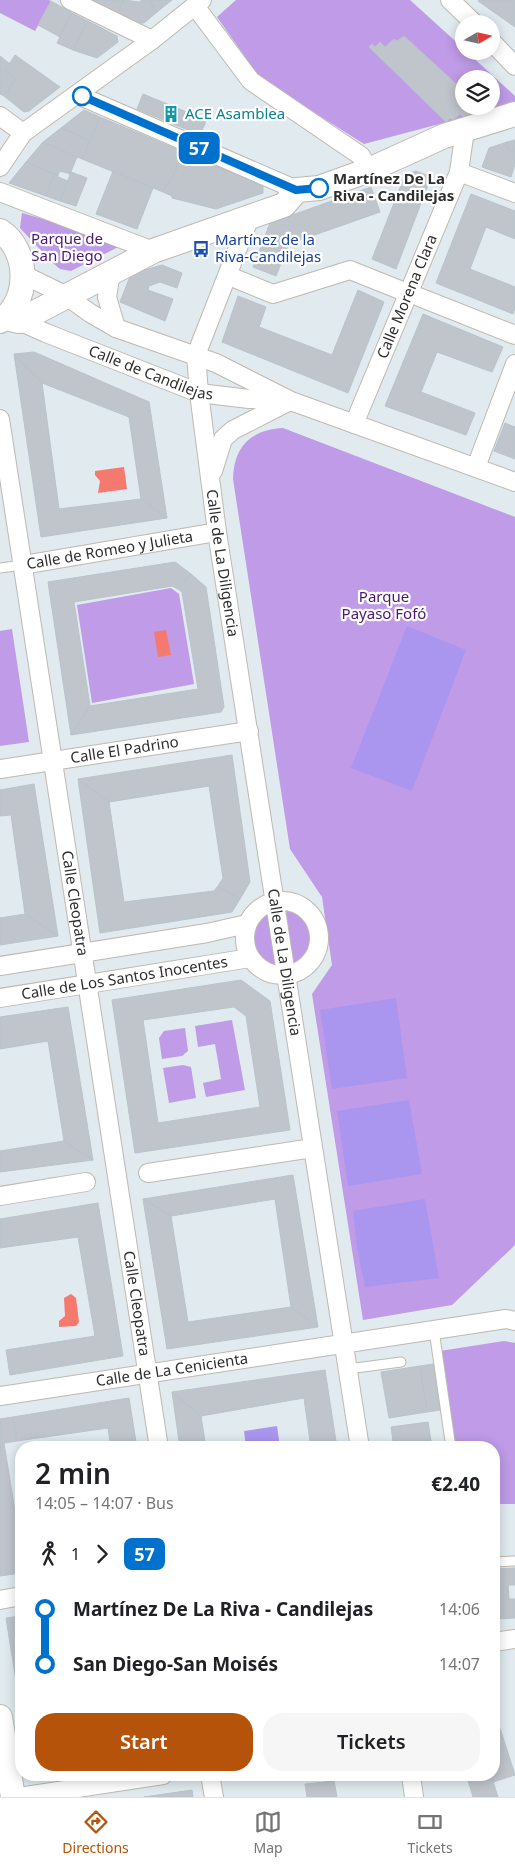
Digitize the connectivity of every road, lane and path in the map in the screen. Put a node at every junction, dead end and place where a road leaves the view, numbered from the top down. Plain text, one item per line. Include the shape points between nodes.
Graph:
1 (70, 0) edge
2 (457, 2) edge
3 (198, 3) edge
4 (468, 15) edge
5 (152, 40) junction
6 (500, 50) edge
7 (515, 66) edge
8 (78, 95) junction
9 (0, 116) edge
10 (513, 119) edge
11 (24, 133) junction
12 (464, 138) junction
13 (0, 167) edge
14 (369, 170) junction
15 (459, 172) junction
16 (296, 190) junction
17 (0, 192) edge
18 (515, 193) edge
19 (250, 217) junction
20 (0, 231) edge
21 (153, 251) junction
22 (111, 272) junction
23 (24, 275) junction
24 (234, 278) dead end
25 (400, 290) dead end
26 (66, 295) junction
27 (419, 297) dead end
28 (8, 320) edge
29 (116, 328) junction
30 (515, 335) edge
31 (196, 354) junction
32 (515, 364) edge
33 (199, 393) junction
34 (290, 401) junction
35 (0, 419) edge
36 (354, 424) junction
37 (476, 467) junction
38 (210, 479) junction
39 (515, 482) edge
40 (218, 532) junction
41 (23, 565) junction
42 (0, 568) edge
43 (249, 731) junction
44 (53, 761) junction
45 (0, 769) edge
46 (276, 900) junction
47 (247, 924) junction
48 (83, 952) junction
49 (250, 958) junction
50 (0, 966) edge
51 (286, 975) junction
52 (88, 984) junction
53 (0, 998) edge
54 (313, 1148) junction
55 (148, 1173) dead end
56 (86, 1182) dead end
57 (0, 1196) edge
58 (515, 1320) edge
59 (434, 1330) junction
60 (344, 1343) junction
61 (401, 1362) dead end
62 (348, 1369) junction
63 (148, 1374) junction
64 (0, 1396) edge
65 (159, 1441) edge
66 (359, 1441) edge
67 (450, 1441) edge
68 (514, 1561) edge
69 (500, 1562) edge
70 (15, 1597) edge
71 (0, 1600) edge
72 (515, 1639) edge
73 (500, 1641) edge
74 (0, 1717) edge
75 (123, 1781) edge
76 (211, 1781) edge
77 (412, 1781) edge
78 (13, 1797) edge
79 (20, 1797) edge
80 (214, 1797) edge
81 (414, 1797) edge

1 - 5 street
2 - 4 street
3 - 5 street
3 - 14 street via 251,81 361,156
5 - 8 street
6 - 7 street
8 - 11 street
8 - 16 street
9 - 11 street
10 - 12 street
11 - 13 street
12 - 14 street
12 - 15 street, Calle Morena Clara
14 - 16 street via 319,188
15 - 18 street
15 - 36 street, Calle Morena Clara
16 - 19 street via 284,204
17 - 21 street
19 - 21 street
19 - 31 street, Calle de La Diligencia
20 - 23 street via 19,254
21 - 22 street
22 - 26 street
22 - 29 street, Calle de Candilejas via 107,297
23 - 26 street, Calle de Candilejas
23 - 28 street via 21,295
24 - 25 street via 273,294 350,270
26 - 28 street
26 - 29 street, Calle de Candilejas
27 - 30 street
28 - 33 street, Calle de Candilejas
29 - 31 street, Calle de Candilejas
31 - 33 street, Calle de La Diligencia
31 - 34 street, Calle de Candilejas
32 - 37 street
33 - 34 street, Calle de Candilejas
33 - 38 street, Calle de La Diligencia
34 - 36 street, Calle de Candilejas
34 - 38 street, Calle de La Diligencia via 233,430 223,440
35 - 41 street, Calle Cleopatra
36 - 37 street, Calle de Candilejas
37 - 39 street, Calle de Candilejas
38 - 40 street, Calle de La Diligencia
40 - 41 street, Calle de Romeo y Julieta
40 - 43 street, Calle de La Diligencia
41 - 42 lane, Calle de Romeo y Julieta
41 - 44 street, Calle Cleopatra
43 - 44 street, Calle El Padrino
43 - 46 street, Calle de La Diligencia
44 - 45 street, Calle El Padrino
44 - 48 street, Calle Cleopatra
46 - 47 street via 258,909
46 - 51 street, Calle de La Diligencia
46 - 51 street via 299,904 312,916 319,933 315,956 308,965
47 - 48 street, Calle de Los Santos Inocentes
47 - 49 street via 244,936
48 - 50 street, Calle de Los Santos Inocentes
48 - 52 street, Calle Cleopatra
49 - 51 street via 266,972
49 - 52 street, Calle de Los Santos Inocentes
51 - 54 street, Calle de La Diligencia
52 - 53 street, Calle de Los Santos Inocentes
52 - 63 street, Calle Cleopatra
54 - 55 street
54 - 60 street, Calle de La Diligencia
56 - 57 street
58 - 59 street, Calle de La Cenicienta
59 - 60 street, Calle de La Cenicienta
59 - 67 lane
60 - 62 street, Calle de La Diligencia
60 - 63 street, Calle de La Cenicienta
61 - 62 lane
62 - 66 street, Calle de La Diligencia
63 - 64 street, Calle de La Cenicienta
63 - 65 street, Calle Cleopatra
68 - 69 lane
70 - 71 street
72 - 73 street
74 - 78 street
75 - 79 street
76 - 80 street
77 - 81 street

